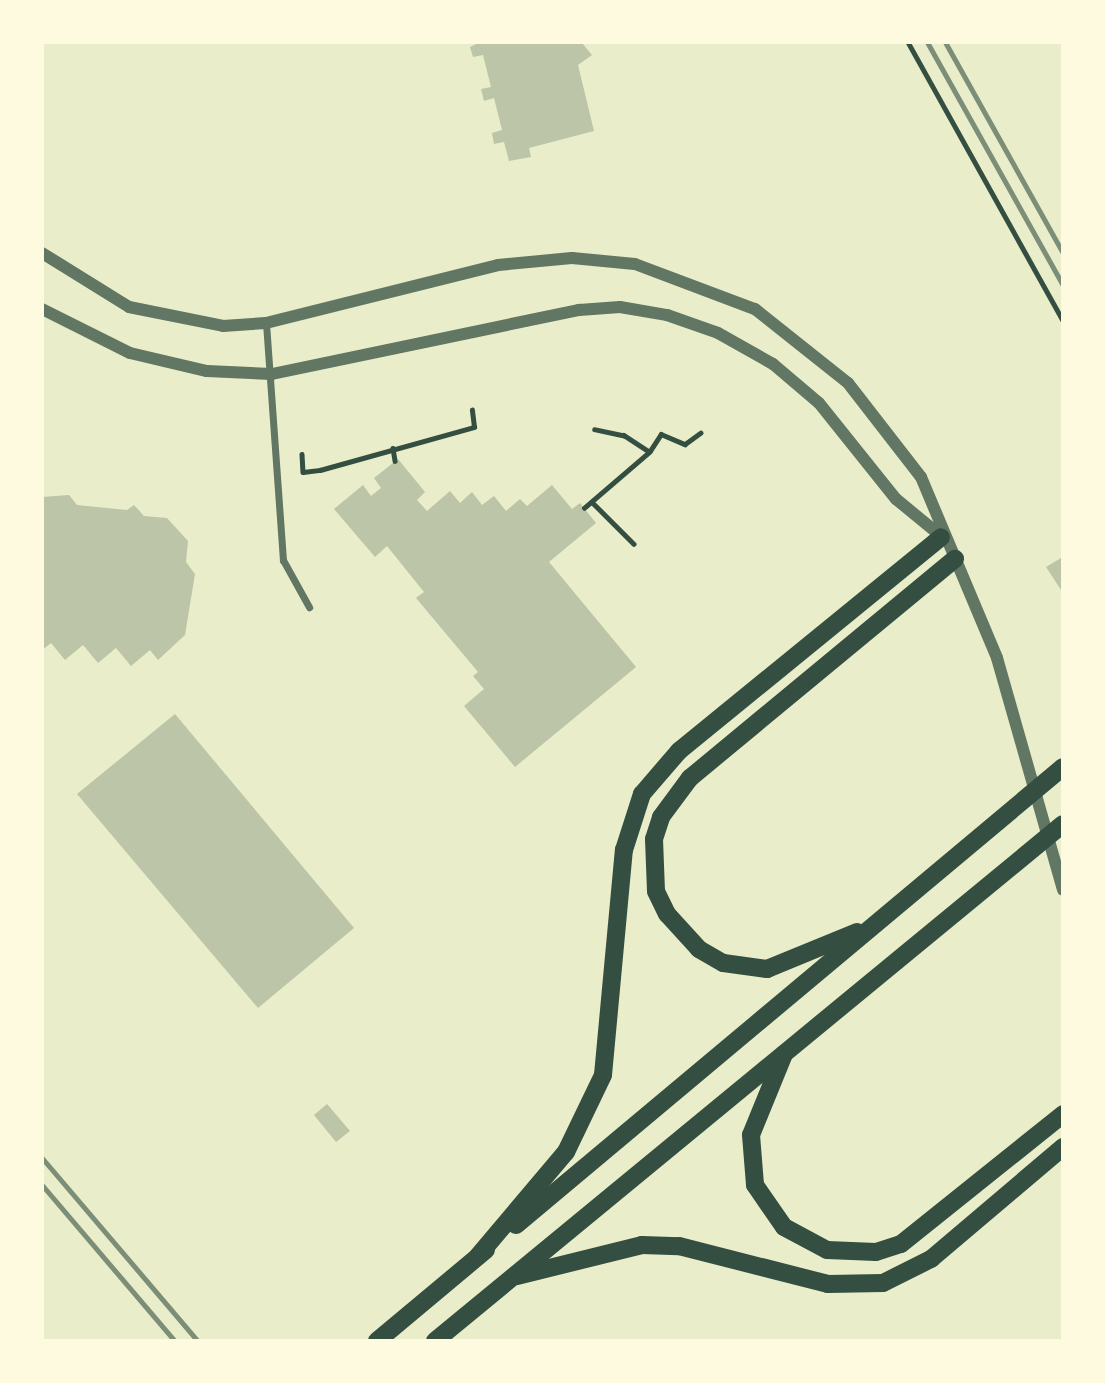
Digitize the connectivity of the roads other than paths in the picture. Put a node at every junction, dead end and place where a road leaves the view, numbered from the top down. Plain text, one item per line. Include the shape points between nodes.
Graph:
1 (42, 253) edge
2 (42, 309) edge
3 (266, 323) junction
4 (272, 374) junction
5 (941, 537) junction
6 (955, 559) junction
7 (309, 607) dead end
8 (1063, 767) edge
9 (1063, 824) edge
10 (1063, 890) edge
11 (880, 922) junction
12 (785, 1051) junction
13 (1063, 1114) edge
14 (1063, 1147) edge
15 (478, 1256) junction
16 (510, 1278) junction
17 (377, 1341) edge
18 (435, 1341) edge

1 - 3 street via 99,293 157,316 223,326
2 - 4 street via 130,353 207,371
3 - 4 street
3 - 5 street via 498,265 572,258 635,264 754,309 808,345 893,436 920,477
4 - 5 street via 579,310 620,307 667,315 718,333 773,364 819,403 896,499
4 - 7 street via 283,560
5 - 6 street
5 - 15 main road via 679,751 642,794 624,850 603,1075 566,1152
6 - 10 street via 1019,723
6 - 11 main road via 690,778 661,817 654,839 656,891 667,914 699,949 723,963 763,969 787,963
8 - 11 main road
9 - 12 main road
11 - 15 main road
12 - 13 main road via 751,1135 755,1185 784,1227 827,1250 876,1252 901,1244
12 - 16 main road
14 - 16 main road via 931,1259 883,1283 828,1284 679,1246 642,1245
15 - 17 main road
16 - 18 main road

